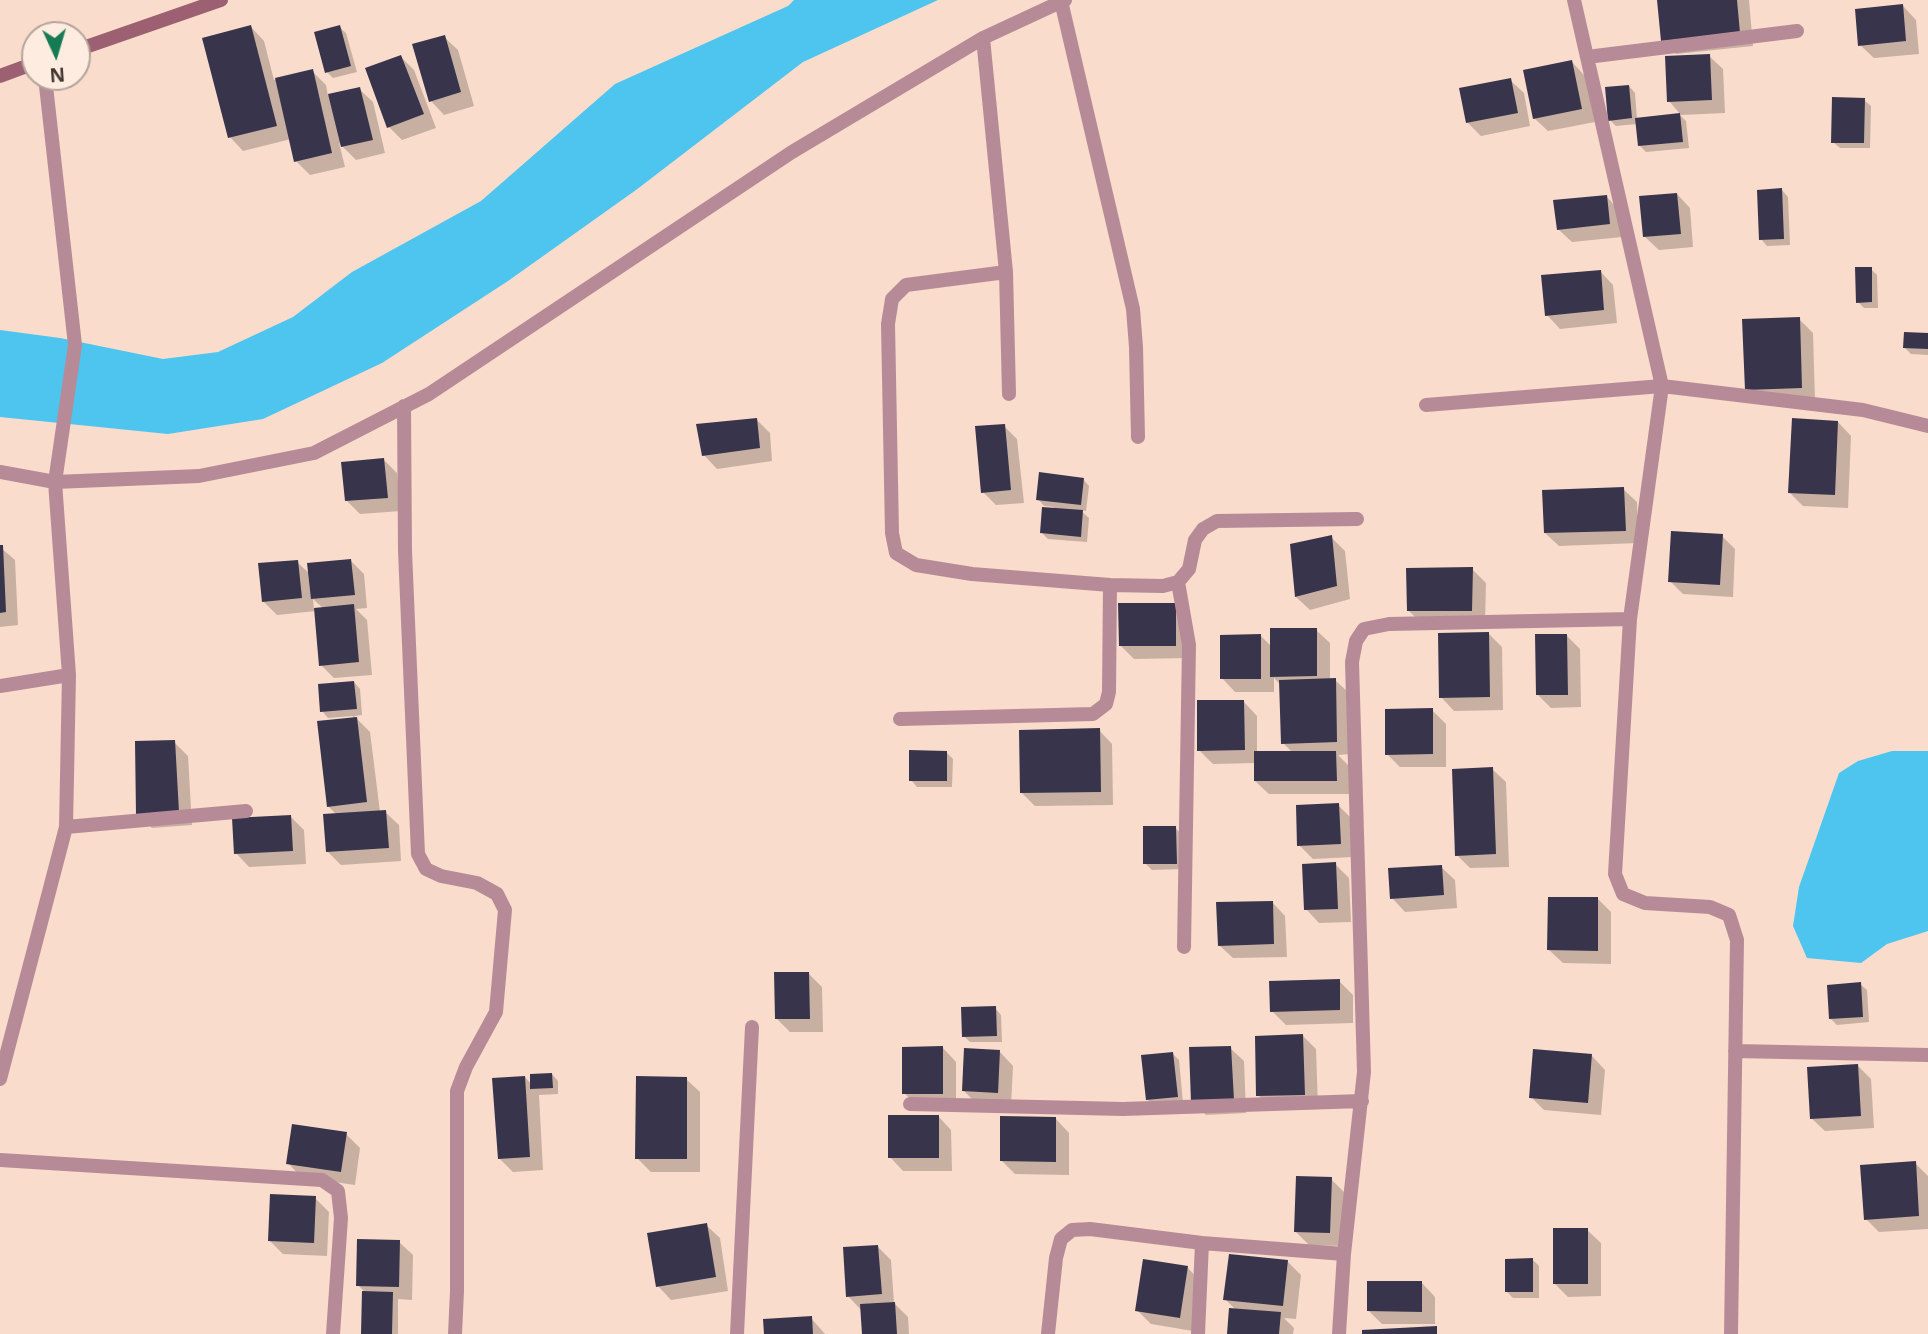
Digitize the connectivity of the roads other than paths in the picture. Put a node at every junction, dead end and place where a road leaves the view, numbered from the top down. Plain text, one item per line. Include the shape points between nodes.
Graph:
1 (221, 0) edge
2 (1574, 0) edge
3 (1063, 1) edge
4 (192, 4) edge
5 (1797, 31) dead end
6 (983, 38) junction
7 (91, 44) edge
8 (1587, 57) junction
9 (21, 68) edge
10 (0, 76) edge
11 (47, 91) edge
12 (1006, 272) junction
13 (1662, 386) junction
14 (1009, 394) dead end
15 (1426, 405) dead end
16 (404, 407) junction
17 (1928, 426) edge
18 (1138, 438) dead end
19 (0, 472) edge
20 (55, 482) junction
21 (1357, 519) dead end
22 (1178, 582) junction
23 (1110, 585) junction
24 (1630, 619) junction
25 (69, 675) junction
26 (0, 686) edge
27 (900, 719) dead end
28 (246, 811) dead end
29 (66, 827) junction
30 (1184, 947) dead end
31 (752, 1027) dead end
32 (1735, 1051) junction
33 (1928, 1055) edge
34 (0, 1076) edge
35 (1362, 1101) junction
36 (910, 1104) dead end
37 (0, 1160) edge
38 (1202, 1243) junction
39 (1344, 1254) junction
40 (333, 1334) edge
41 (455, 1334) edge
42 (737, 1334) edge
43 (1048, 1334) edge
44 (1198, 1334) edge
45 (1339, 1334) edge
46 (1731, 1334) edge

1 - 4 main road
2 - 8 street
3 - 6 street
3 - 18 street via 1133,309
4 - 7 main road
5 - 8 street
6 - 12 street
6 - 16 street via 792,152
8 - 13 street
9 - 10 main road
11 - 20 street via 75,345
12 - 14 street
12 - 23 street via 906,285 892,299 888,324 896,552 916,565 961,572
13 - 15 street
13 - 17 street via 1863,411
13 - 24 street
16 - 20 street via 314,453 199,476
16 - 41 street via 405,551 418,854 425,870 477,883 497,894 505,910 496,1012 457,1091
19 - 20 street
20 - 25 street
21 - 22 street via 1217,521 1195,540 1189,569
22 - 23 street
22 - 30 street via 1189,645
23 - 27 street via 1109,692 1106,704 1093,714
24 - 32 street via 1615,874 1623,894 1645,903 1710,908 1729,915 1737,940
24 - 35 street via 1390,624 1364,629 1356,641 1352,662
25 - 26 street
25 - 29 street
28 - 29 street
29 - 34 street
31 - 42 street
32 - 33 street
32 - 46 street
35 - 36 street via 1123,1109
35 - 39 street
37 - 40 street via 322,1180 338,1191 341,1218
38 - 39 street
38 - 43 street via 1072,1230 1061,1239 1056,1258
38 - 44 street
39 - 45 street

